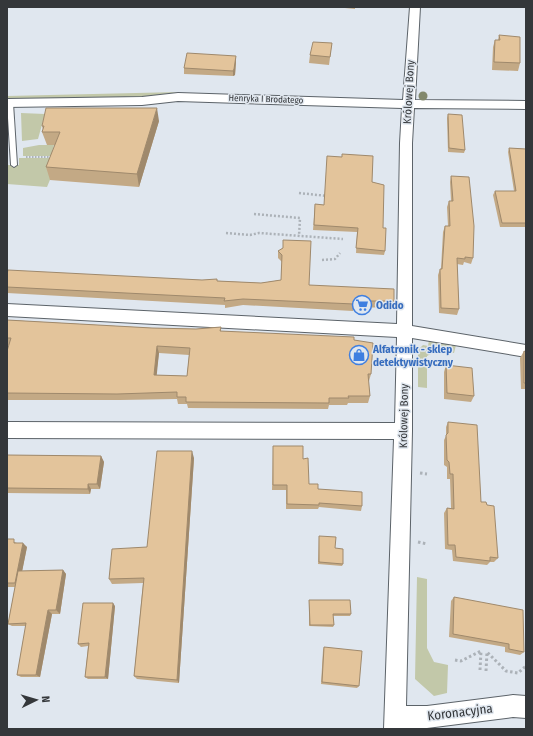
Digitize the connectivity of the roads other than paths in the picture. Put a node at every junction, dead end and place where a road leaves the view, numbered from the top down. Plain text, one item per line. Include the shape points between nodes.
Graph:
1 (415, 7) edge
2 (9, 103) edge
3 (408, 104) junction
4 (526, 105) edge
5 (14, 165) dead end
6 (7, 310) edge
7 (405, 332) junction
8 (526, 351) edge
9 (7, 430) edge
10 (404, 431) junction
11 (526, 707) edge
12 (395, 723) edge

1 - 3 street, Królowej Bony
2 - 3 street, Henryka I Brodatego via 142,101 184,97
2 - 5 lane
3 - 4 street, Henryka I Brodatego
3 - 7 street, Królowej Bony
6 - 7 street
7 - 8 street
7 - 10 street, Królowej Bony
9 - 10 street
10 - 12 street, Królowej Bony
11 - 12 street, Koronacyjna via 513,706

